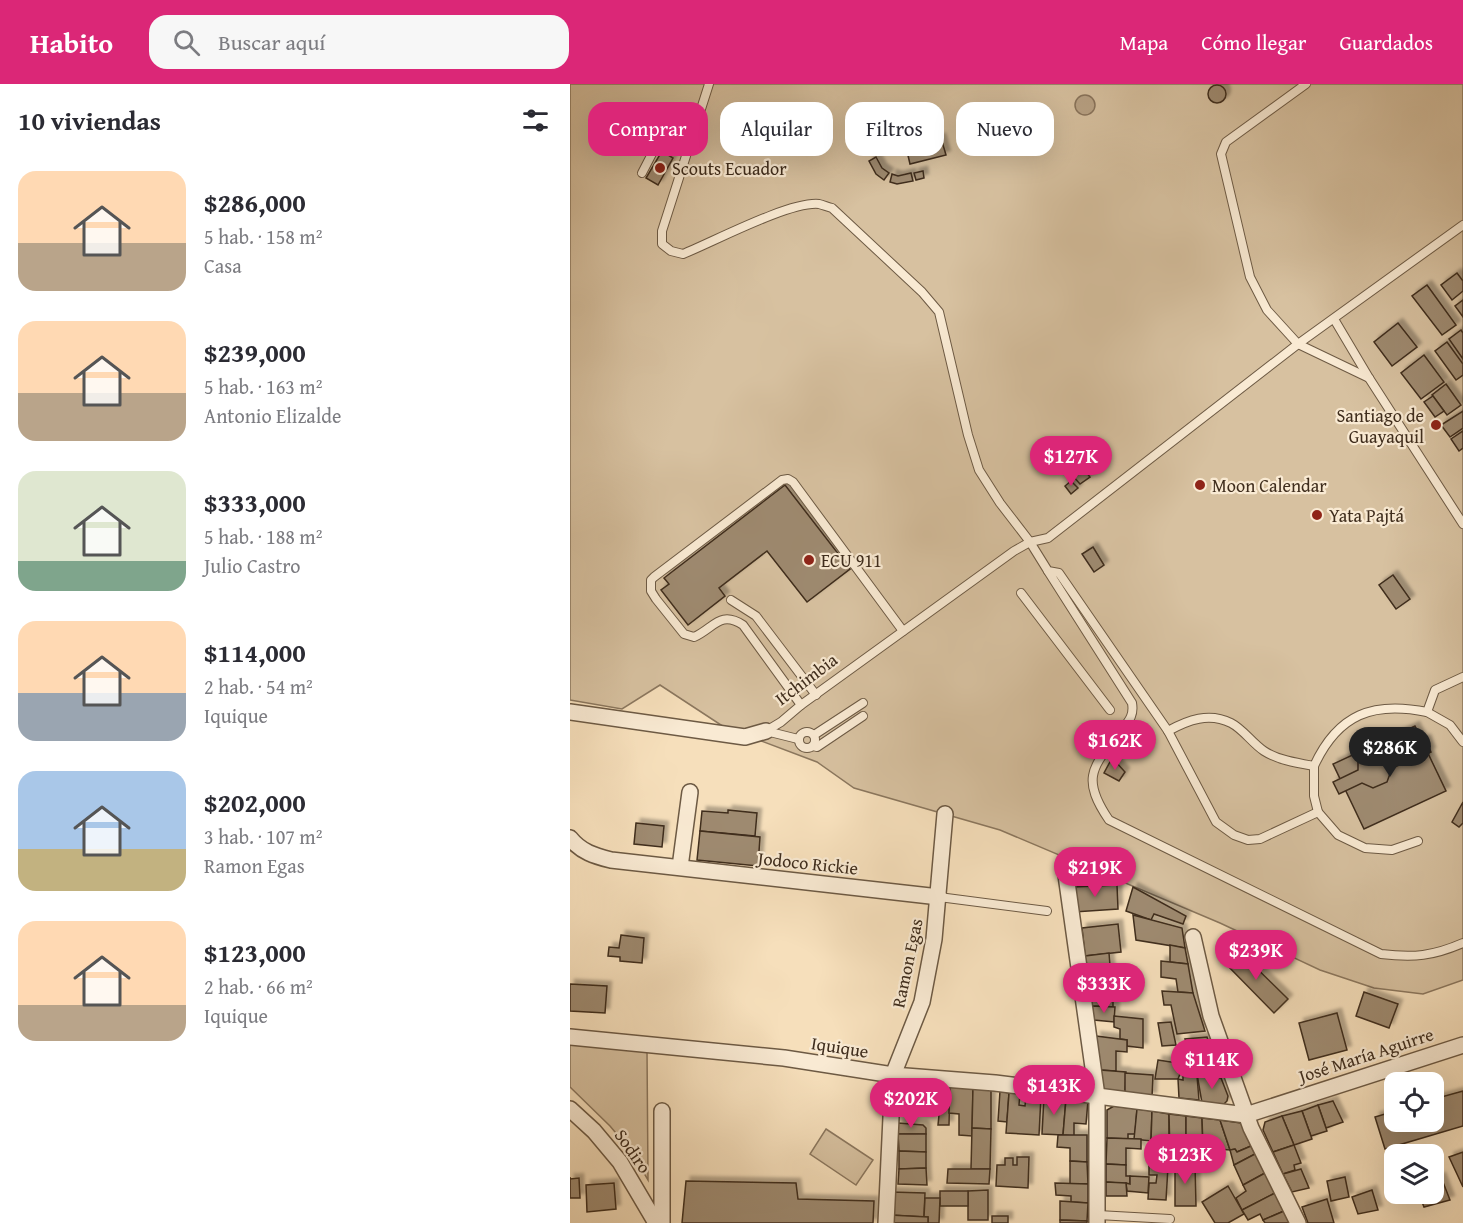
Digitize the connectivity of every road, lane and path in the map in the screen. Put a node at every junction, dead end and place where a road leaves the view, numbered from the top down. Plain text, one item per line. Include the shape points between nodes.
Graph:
1 (709, 84) edge
2 (1306, 84) edge
3 (703, 102) edge
4 (651, 156) edge
5 (686, 156) edge
6 (642, 173) dead end
7 (1463, 225) edge
8 (1334, 319) junction
9 (1298, 344) junction
10 (1369, 378) junction
11 (1463, 524) edge
12 (1030, 542) junction
13 (1048, 571) junction
14 (1021, 593) dead end
15 (731, 600) dead end
16 (903, 631) junction
17 (1463, 677) edge
18 (816, 694) junction
19 (863, 703) dead end
20 (801, 705) junction
21 (1110, 710) dead end
22 (570, 712) edge
23 (1427, 712) junction
24 (863, 716) dead end
25 (766, 731) junction
26 (1168, 731) junction
27 (814, 735) junction
28 (798, 739) junction
29 (1463, 742) edge
30 (813, 746) junction
31 (1314, 766) junction
32 (690, 792) dead end
33 (1318, 812) junction
34 (945, 814) dead end
35 (570, 838) edge
36 (1418, 841) dead end
37 (680, 867) junction
38 (1065, 868) dead end
39 (939, 897) junction
40 (1047, 911) dead end
41 (1193, 937) dead end
42 (1463, 943) edge
43 (570, 1036) edge
44 (1463, 1045) edge
45 (893, 1075) junction
46 (1097, 1096) junction
47 (570, 1109) edge
48 (662, 1111) dead end
49 (1246, 1115) junction
50 (1097, 1219) edge
51 (1170, 1219) dead end
52 (656, 1223) edge
53 (662, 1223) edge
54 (886, 1223) edge
55 (1298, 1223) edge

1 - 3 lane
2 - 9 lane via 1226,142 1221,154 1250,277 1267,310
4 - 6 lane
5 - 12 lane via 662,231 662,244 671,251 683,254 781,212 819,204 832,208 922,292 939,312 979,470
7 - 8 lane, Itchimbia
8 - 9 lane, Itchimbia
8 - 10 lane
9 - 10 lane
9 - 12 lane, Itchimbia via 1048,538
10 - 11 lane
12 - 13 lane
12 - 16 lane, Itchimbia
13 - 26 lane via 1059,573
13 - 42 lane via 1132,703 1131,717 1092,777 1097,803 1109,820 1381,954 1409,958 1440,953
14 - 21 lane
15 - 18 lane via 756,616
16 - 18 lane, Itchimbia
16 - 20 lane via 788,479 654,576 651,591 684,634 694,637 722,619 736,620
17 - 23 lane via 1435,690
18 - 20 lane, Itchimbia
19 - 27 lane
20 - 25 lane, Itchimbia
22 - 25 street, Itchimbia via 745,737
23 - 29 lane via 1450,725
23 - 31 lane via 1402,707 1354,717 1332,736
24 - 30 lane
25 - 28 lane
26 - 31 lane via 1187,721 1208,717 1231,723 1265,752
26 - 33 lane via 1216,822 1224,830 1248,840 1260,839
27 - 28 lane via 806,732
27 - 30 lane
28 - 30 lane via 803,748
31 - 33 lane
32 - 37 street
33 - 36 lane via 1338,835 1365,848 1392,850
34 - 39 street, Ramon Egas
35 - 37 street, Jodoco Rickie via 592,855
37 - 39 street, Jodoco Rickie
38 - 46 street
39 - 40 lane, Jodoco Rickie
39 - 45 street, Ramon Egas via 922,1002
41 - 49 street via 1211,1016
43 - 45 street, Iquique via 784,1058
44 - 49 street, José María Aguirre
45 - 46 street, Iquique
45 - 54 street, Ramon Egas
46 - 49 street, Iquique
46 - 50 street
47 - 52 street, Sodiro via 620,1162
48 - 53 street, Sodiro
49 - 55 street
50 - 51 lane

